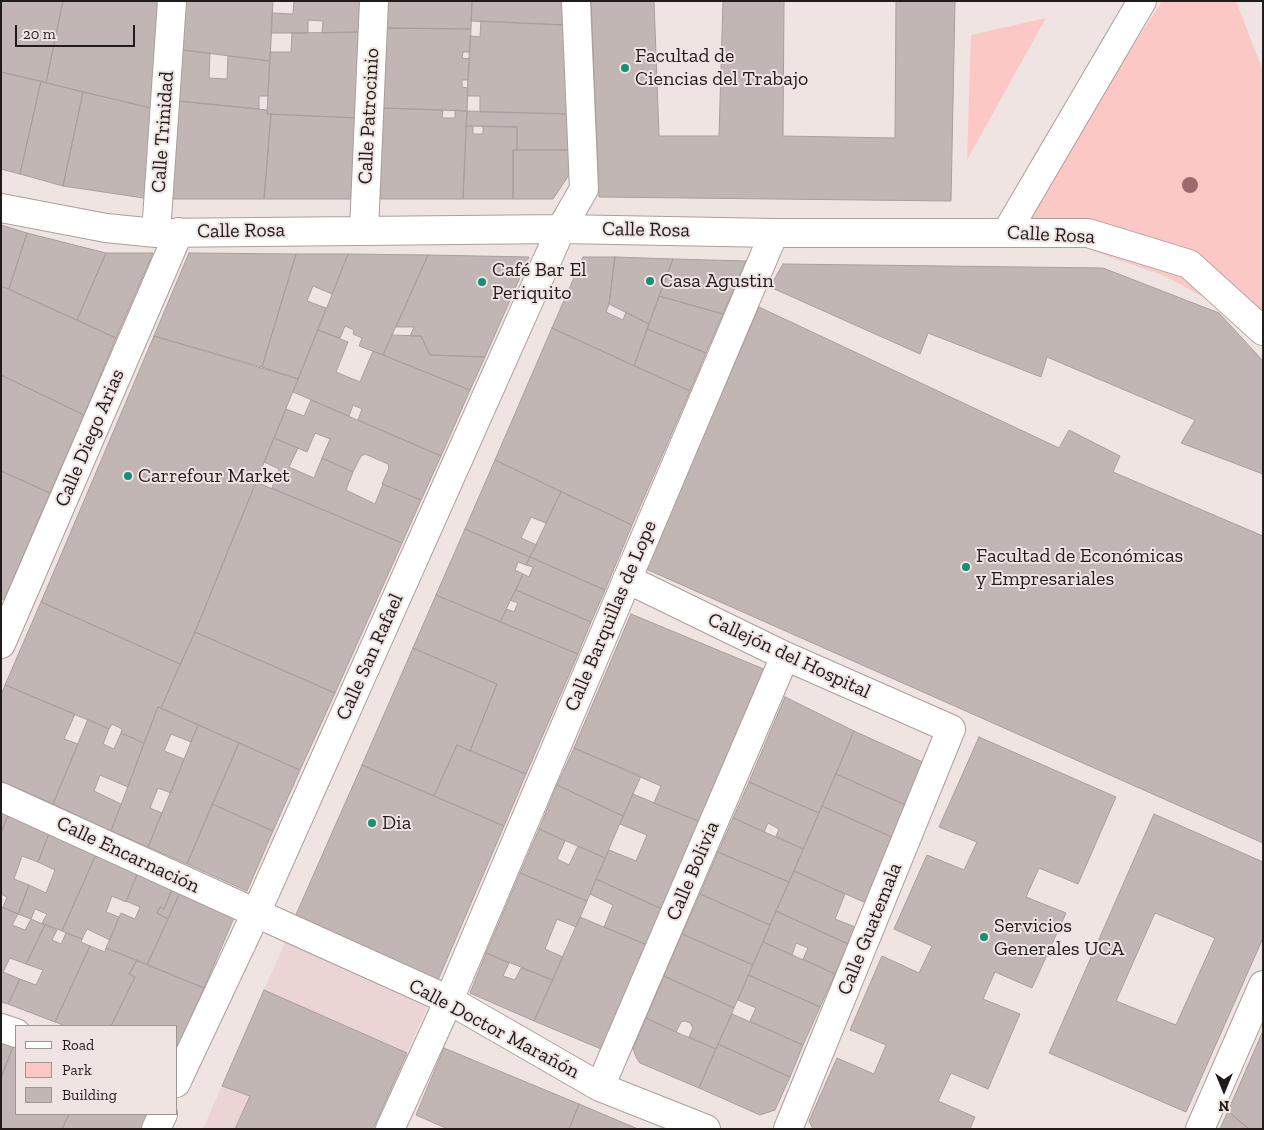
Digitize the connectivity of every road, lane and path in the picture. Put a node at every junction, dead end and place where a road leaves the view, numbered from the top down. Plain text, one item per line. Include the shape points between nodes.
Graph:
1 (172, 1) edge
2 (374, 1) edge
3 (576, 1) edge
4 (1142, 1) edge
5 (1, 208) edge
6 (561, 229) junction
7 (364, 230) junction
8 (167, 232) junction
9 (774, 233) junction
10 (1006, 233) junction
11 (1263, 331) edge
12 (627, 579) junction
13 (1, 644) edge
14 (785, 656) junction
15 (951, 729) joint
16 (1, 797) edge
17 (256, 913) junction
18 (1263, 985) edge
19 (449, 1000) junction
20 (1, 1028) edge
21 (15, 1033) edge
22 (178, 1079) edge
23 (600, 1087) junction
24 (163, 1115) edge
25 (156, 1129) edge
26 (390, 1129) edge
27 (706, 1129) edge
28 (788, 1129) edge
29 (1200, 1129) edge

1 - 8 street, Calle Trinidad
2 - 7 street, Calle Patrocinio
3 - 6 street, Calle San Rafael via 584,189
4 - 10 street
5 - 8 street, Calle Rosa via 106,228
6 - 7 street, Calle Rosa
6 - 9 street, Calle Rosa
6 - 17 street, Calle San Rafael
7 - 8 street, Calle Rosa
8 - 13 street, Calle Diego Arias
9 - 10 street, Calle Rosa
9 - 12 street, Calle Barquillas de Lope
10 - 11 street, Calle Rosa via 1088,233 1189,264
12 - 14 street, Callejón del Hospital
12 - 19 street, Calle Barquillas de Lope
14 - 15 street, Callejón del Hospital
14 - 23 street, Calle Bolivia
15 - 28 street, Calle Guatemala
16 - 17 street, Calle Encarnación
17 - 19 street, Calle Doctor Marañón
17 - 22 street, Calle San Rafael
18 - 29 street
19 - 23 street, Calle Doctor Marañón
19 - 26 street, Calle Barquillas de Lope
20 - 21 street
23 - 27 street, Calle Doctor Marañón
24 - 25 street

